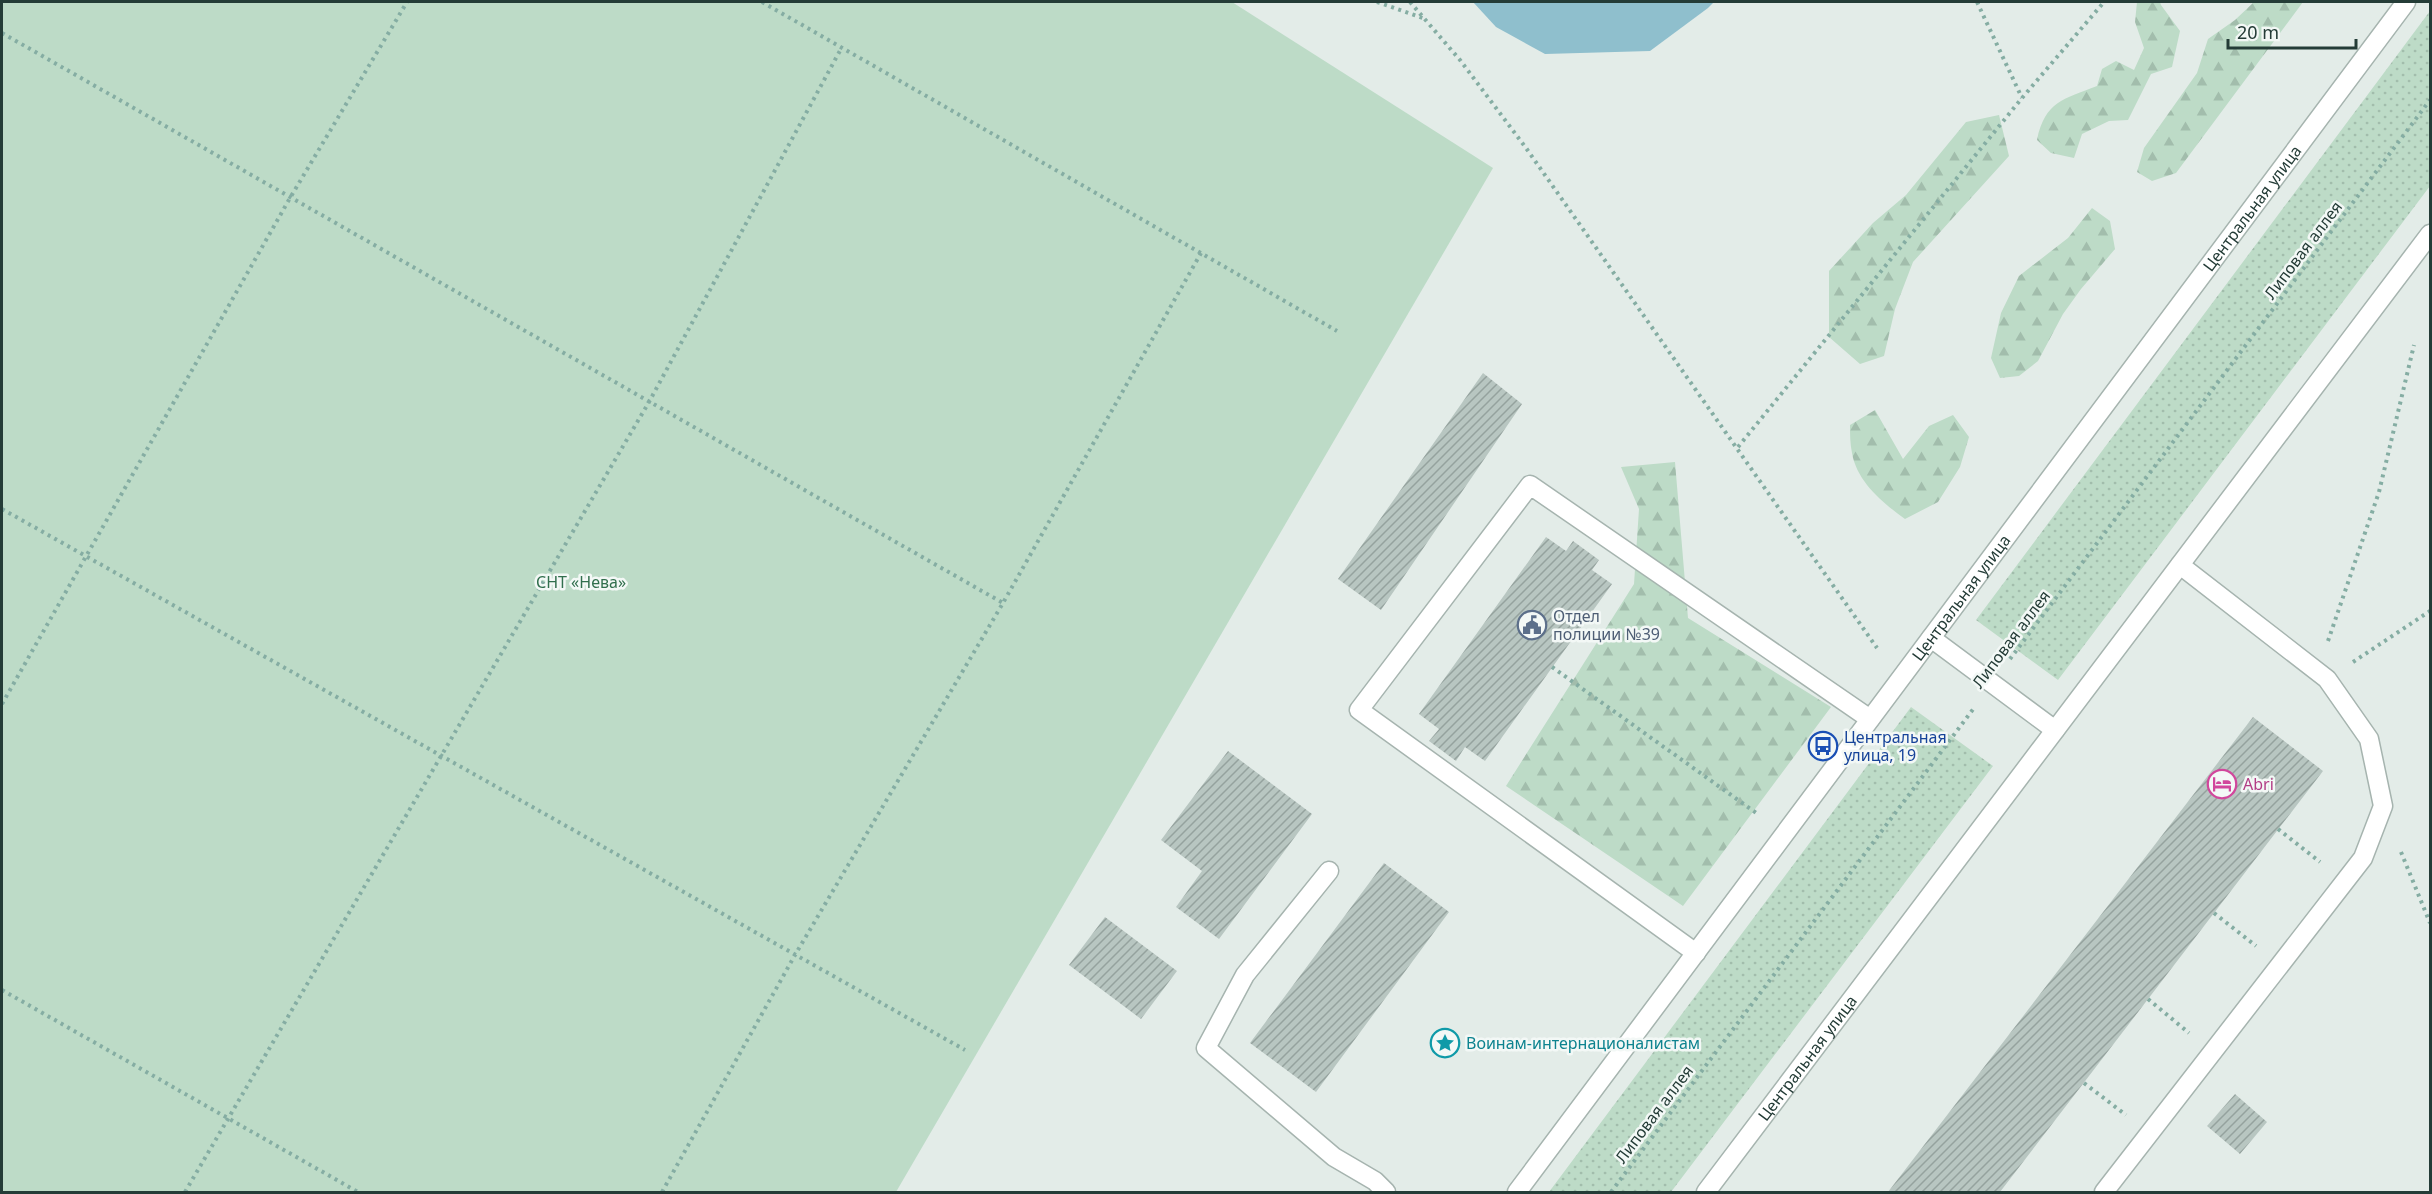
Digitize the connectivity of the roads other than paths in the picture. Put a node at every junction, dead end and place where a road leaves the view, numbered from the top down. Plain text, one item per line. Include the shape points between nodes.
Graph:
1 (2406, 2) edge
2 (2430, 234) edge
3 (2180, 565) junction
4 (1931, 638) junction
5 (1870, 719) junction
6 (2055, 730) junction
7 (1329, 871) dead end
8 (1696, 953) junction
9 (1386, 1192) edge
10 (1517, 1192) edge
11 (1706, 1192) edge
12 (2104, 1192) edge

1 - 4 street, Центральная улица
2 - 3 street, Центральная улица
3 - 6 street, Центральная улица
3 - 12 street via 2322,675 2369,739 2383,806 2363,858
4 - 5 street, Центральная улица
4 - 6 street
5 - 8 street, Центральная улица
5 - 8 street via 1530,485 1359,710
6 - 11 street, Центральная улица
7 - 9 street via 1245,975 1206,1048 1334,1157
8 - 10 street, Центральная улица

